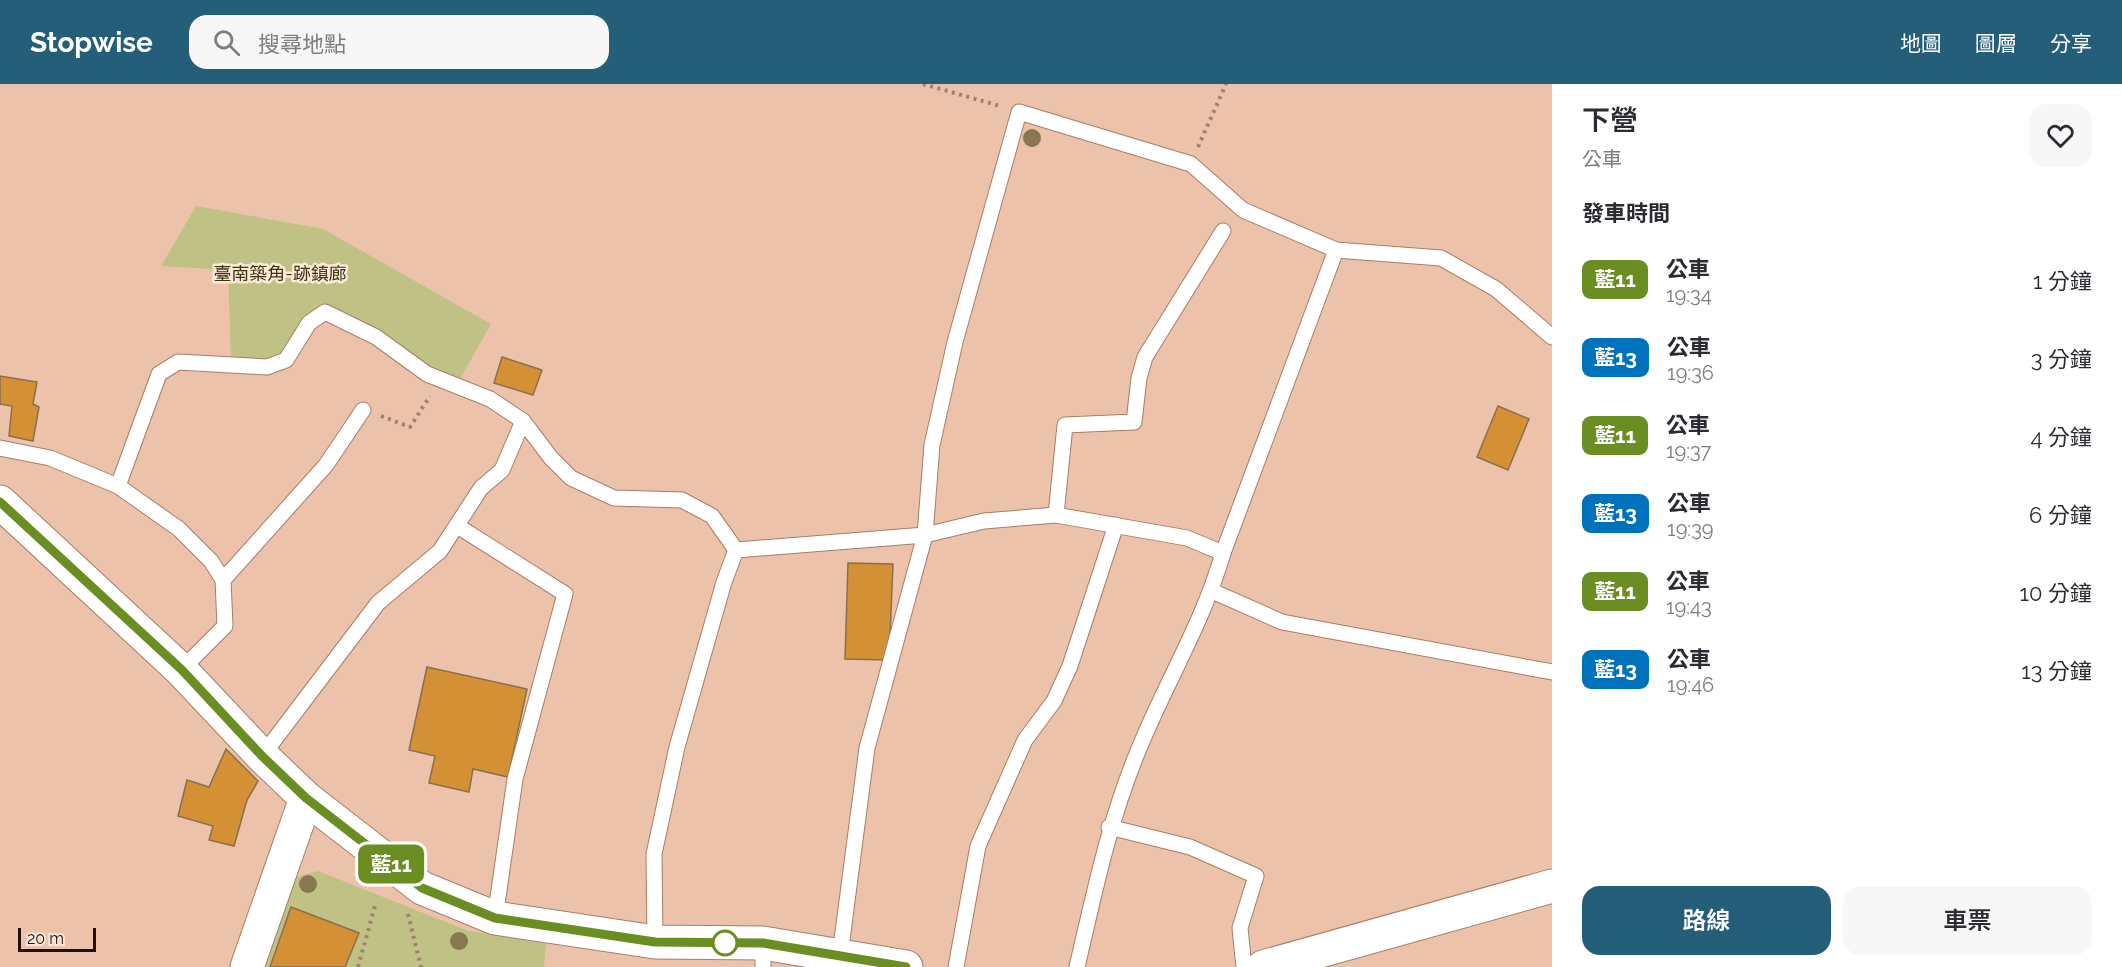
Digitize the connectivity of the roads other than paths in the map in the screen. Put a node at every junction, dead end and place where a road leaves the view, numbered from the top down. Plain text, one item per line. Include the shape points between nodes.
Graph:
1 (1223, 231) dead end
2 (1336, 250) junction
3 (1552, 337) edge
4 (363, 410) road end
5 (523, 421) junction
6 (0, 448) edge
7 (118, 486) junction
8 (0, 502) edge
9 (1056, 515) junction
10 (1116, 525) junction
11 (459, 527) junction
12 (926, 535) junction
13 (736, 550) junction
14 (1223, 554) junction
15 (223, 580) junction
16 (1212, 591) junction
17 (182, 670) junction
18 (1552, 672) edge
19 (262, 756) junction
20 (306, 798) junction
21 (1110, 827) junction
22 (1552, 886) edge
23 (495, 918) junction
24 (655, 942) junction
25 (763, 955) edge
26 (840, 955) junction
27 (247, 967) edge
28 (906, 967) edge
29 (956, 967) edge
30 (1077, 967) edge
31 (1244, 967) edge
32 (1263, 967) edge

1 - 9 lane via 1145,357 1134,422 1065,425
2 - 3 lane via 1441,258 1496,289
2 - 12 lane via 1243,210 1191,164 1019,112 955,342 932,445
2 - 14 lane
4 - 15 lane via 326,465
5 - 7 lane via 490,399 427,374 376,337 325,312 309,323 286,360 267,367 178,362 159,374
5 - 11 lane via 502,470 481,488
5 - 13 lane via 571,478 614,498 682,500 712,516
6 - 7 lane via 50,458
7 - 15 lane via 179,530 212,561
8 - 17 street
9 - 10 lane
9 - 12 lane via 984,521
10 - 14 lane via 1187,538
10 - 29 lane via 1070,666 1054,701 1025,740 978,846
11 - 19 lane via 440,551 378,603
11 - 23 lane via 565,594 515,779
12 - 13 lane
12 - 26 lane via 867,748
13 - 24 lane via 676,747 654,854
14 - 16 lane
15 - 17 lane via 225,626
16 - 18 lane via 1282,622
16 - 21 lane via 1138,750
17 - 19 street
19 - 20 street
20 - 23 street via 422,888
20 - 27 street
21 - 30 lane
21 - 31 lane via 1190,847 1257,876 1240,928
22 - 32 street
23 - 24 street
24 - 25 street
25 - 26 street
26 - 28 street

